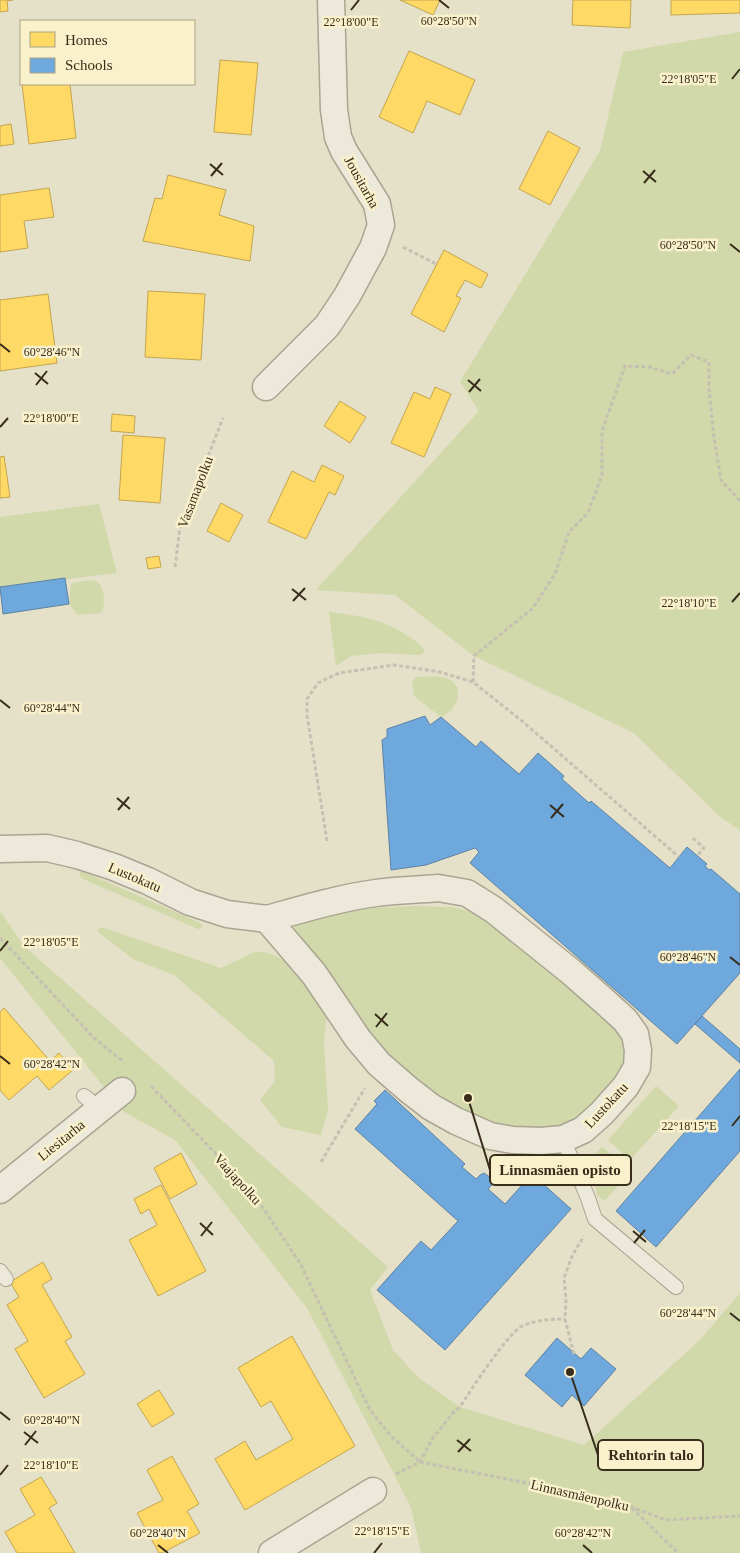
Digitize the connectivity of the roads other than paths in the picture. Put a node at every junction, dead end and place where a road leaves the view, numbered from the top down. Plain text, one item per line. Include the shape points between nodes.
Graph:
1 (331, 0) edge
2 (266, 387) dead end
3 (0, 849) edge
4 (267, 919) junction
5 (122, 1091) dead end
6 (563, 1139) junction
7 (0, 1190) edge
8 (676, 1287) dead end
9 (373, 1491) dead end
10 (272, 1553) edge

1 - 2 street, Jousitarha via 334,110 338,138 377,204 381,226 373,248 327,326
3 - 4 street, Lustokatu via 47,848 77,855 114,867 190,902 227,914
4 - 6 street, Lustokatu via 314,974 379,1064 431,1107 490,1136 513,1140
4 - 6 street, Lustokatu via 354,897 438,888 467,893 494,910 590,988 636,1034 637,1067 626,1086 583,1130
5 - 7 street, Liesitarha via 92,1103
6 - 8 lane via 595,1219
9 - 10 street

